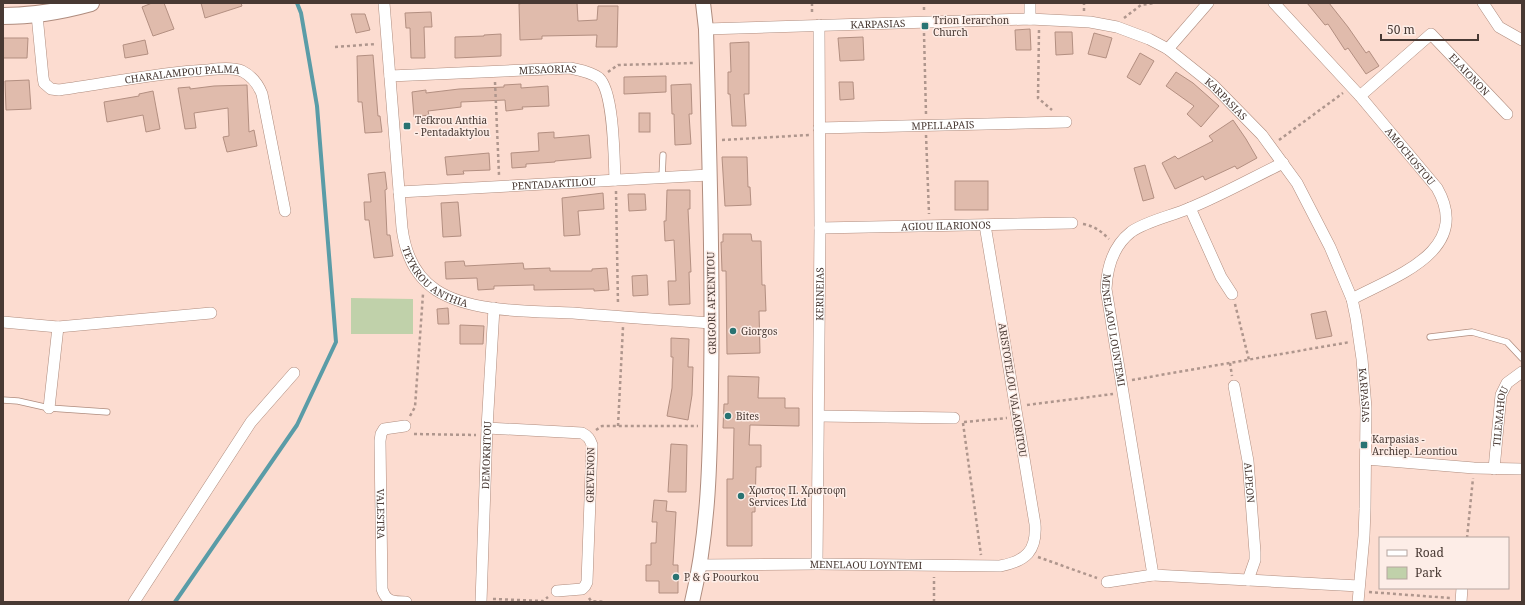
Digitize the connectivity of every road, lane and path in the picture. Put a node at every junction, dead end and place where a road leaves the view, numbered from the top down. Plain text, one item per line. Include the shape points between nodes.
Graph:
1 (91, 3) edge
2 (384, 3) edge
3 (703, 3) edge
4 (1030, 3) edge
5 (1155, 3) edge
6 (1208, 3) edge
7 (1274, 3) edge
8 (1483, 3) edge
9 (37, 15) junction
10 (3, 16) edge
11 (1035, 19) junction
12 (819, 25) junction
13 (1113, 26) junction
14 (706, 29) junction
15 (1522, 40) edge
16 (387, 44) junction
17 (335, 47) dead end
18 (1168, 49) junction
19 (707, 63) junction
20 (495, 72) junction
21 (390, 76) junction
22 (599, 79) junction
23 (1352, 87) junction
24 (1360, 96) junction
25 (1507, 114) dead end
26 (1066, 122) joint
27 (819, 131) junction
28 (708, 141) junction
29 (1271, 146) junction
30 (663, 155) dead end
31 (1283, 163) junction
32 (709, 175) junction
33 (662, 178) junction
34 (615, 180) junction
35 (500, 186) junction
36 (399, 192) junction
37 (1190, 208) junction
38 (285, 211) dead end
39 (1072, 223) joint
40 (985, 225) junction
41 (820, 228) junction
42 (1118, 247) junction
43 (424, 278) junction
44 (1232, 294) joint
45 (1352, 299) junction
46 (494, 308) junction
47 (211, 313) dead end
48 (621, 317) junction
49 (3, 322) edge
50 (712, 323) junction
51 (58, 327) junction
52 (1430, 337) dead end
53 (1359, 340) junction
54 (1522, 358) edge
55 (1249, 360) junction
56 (1522, 372) edge
57 (294, 373) dead end
58 (1234, 386) dead end
59 (1122, 388) junction
60 (3, 400) edge
61 (49, 408) junction
62 (107, 412) dead end
63 (1016, 412) junction
64 (819, 416) junction
65 (959, 420) junction
66 (405, 426) junction
67 (602, 426) dead end
68 (618, 426) junction
69 (711, 427) junction
70 (487, 432) junction
71 (1366, 459) junction
72 (1474, 468) junction
73 (1494, 469) junction
74 (1522, 469) edge
75 (1467, 537) edge
76 (1028, 554) junction
77 (817, 564) junction
78 (700, 565) junction
79 (934, 565) junction
80 (983, 566) junction
81 (1153, 575) junction
82 (1248, 580) junction
83 (1107, 582) joint
84 (582, 589) junction
85 (557, 591) joint
86 (1358, 593) edge
87 (1461, 596) edge
88 (482, 600) edge
89 (134, 602) edge
90 (406, 602) edge
91 (605, 602) edge
92 (692, 602) edge
93 (934, 602) edge

1 - 9 main road
2 - 16 street, TEYKROU ANTHIA
3 - 14 street, GRIGORI AFXENTIOU
4 - 11 street
5 - 13 path via 1141,5
6 - 18 street
7 - 23 street, AMOCHOSTOU
8 - 15 street via 1499,27
9 - 10 main road
9 - 38 street, CHARALAMPOU PALMA via 43,78 44,83 51,89 59,90 198,70 233,69 252,77 262,94
11 - 12 street, KARPASIAS
11 - 13 street, KARPASIAS
11 - 26 path via 1038,98
12 - 14 street, KARPASIAS
12 - 27 street, KERINEIAS
13 - 18 street, KARPASIAS
14 - 19 street, GRIGORI AFXENTIOU
16 - 17 path
16 - 21 street, TEYKROU ANTHIA
18 - 29 street, KARPASIAS via 1213,85
19 - 22 path via 618,65
19 - 28 street, GRIGORI AFXENTIOU
20 - 21 street, MESAORIAS
20 - 22 street, MESAORIAS via 570,68 592,74
20 - 35 path
21 - 36 street, TEYKROU ANTHIA
22 - 34 street via 604,85 609,102
23 - 24 street, AMOCHOSTOU
23 - 29 path
24 - 25 street, ELAIONON via 1431,34
24 - 45 street, AMOCHOSTOU via 1437,188 1442,197 1446,219 1441,240 1428,256 1418,264
26 - 27 street, MPELLAPAIS
27 - 28 path
27 - 41 street, KERINEIAS
28 - 32 street, GRIGORI AFXENTIOU
29 - 31 street, KARPASIAS
30 - 33 lane
31 - 37 street, MENELAOU LOUNTEMI
31 - 45 street, KARPASIAS via 1317,220
32 - 33 street, PENTADAKTILOU
32 - 50 street, GRIGORI AFXENTIOU
33 - 34 street, PENTADAKTILOU
34 - 35 street, PENTADAKTILOU
34 - 48 path
35 - 36 street, PENTADAKTILOU
36 - 43 street, TEYKROU ANTHIA via 403,239 412,262
37 - 42 street, MENELAOU LOUNTEMI via 1139,228
37 - 44 street via 1221,277
39 - 40 street, AGIOU ILARIONOS
39 - 42 path via 1090,225 1101,231
40 - 41 street, AGIOU ILARIONOS
40 - 63 street, ARISTOTELOU VALAORITOU
41 - 64 street, KERINEIAS
42 - 59 street, MENELAOU LOUNTEMI via 1109,266 1106,289
43 - 46 street, TEYKROU ANTHIA via 445,295 470,304
43 - 66 path via 415,407
44 - 55 path
45 - 53 street, KARPASIAS
46 - 48 street, TEYKROU ANTHIA
46 - 70 street, DEMOKRITOU
47 - 51 street
48 - 50 street, TEYKROU ANTHIA
48 - 68 path
49 - 51 street
50 - 69 street, GRIGORI AFXENTIOU
51 - 61 street
52 - 54 lane via 1472,332 1507,342
53 - 55 path
53 - 71 street, KARPASIAS via 1365,381
55 - 59 path
56 - 73 street, TILEMAHOU via 1507,382 1500,395
57 - 89 street via 251,422
58 - 82 street, ALPEON via 1248,461 1255,552
59 - 63 path
59 - 81 street, MENELAOU LOUNTEMI
60 - 61 lane
61 - 62 lane
63 - 65 path
63 - 76 street, ARISTOTELOU VALAORITOU via 1035,524 1035,542
64 - 65 street
64 - 77 street, KERINEIAS
65 - 80 path
66 - 70 path via 415,434
66 - 90 street, VALESTRA via 384,429 380,441 382,588 384,596 390,600
67 - 68 path
68 - 69 path
69 - 78 street, GRIGORI AFXENTIOU
70 - 84 street, GREVENON via 587,435 592,445 587,582
70 - 88 street, DEMOKRITOU
71 - 72 street
71 - 86 street, KARPASIAS via 1364,536
72 - 73 street
72 - 75 path
73 - 74 street
76 - 80 street, MENELAOU LOYNTEMI via 1009,564
76 - 83 path
77 - 78 street, MENELAOU LOYNTEMI
77 - 79 street, MENELAOU LOYNTEMI
78 - 92 street, GRIGORI AFXENTIOU
79 - 80 street, MENELAOU LOYNTEMI
79 - 93 path
81 - 82 street
81 - 83 street
82 - 86 street
84 - 85 street
84 - 91 path via 591,601
85 - 88 path via 543,602
86 - 87 path

